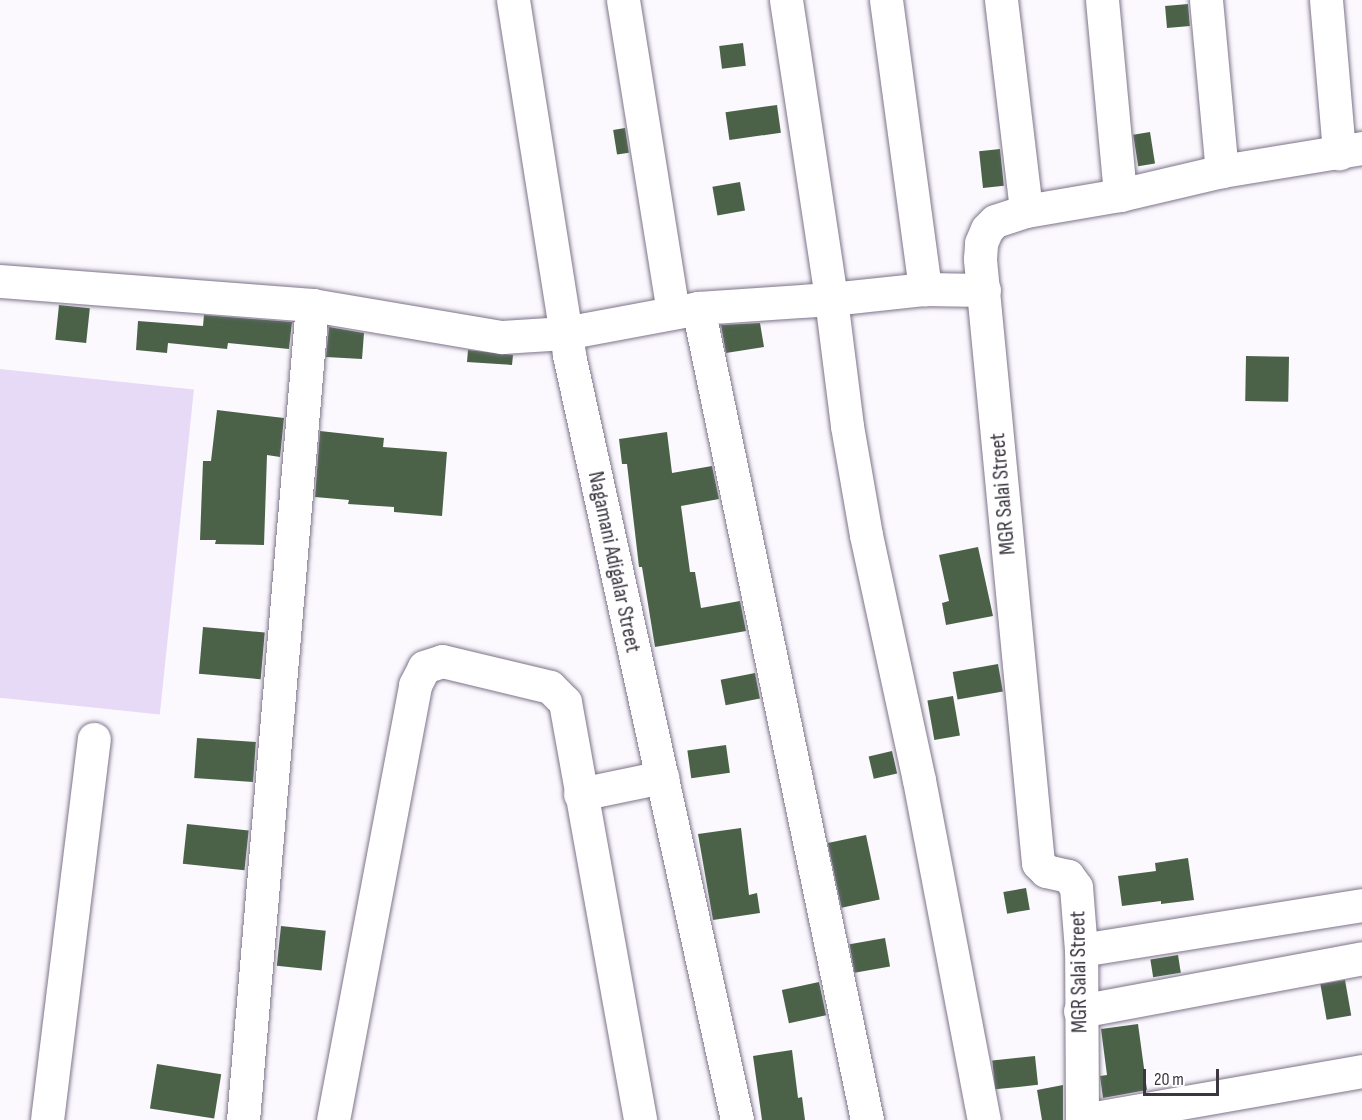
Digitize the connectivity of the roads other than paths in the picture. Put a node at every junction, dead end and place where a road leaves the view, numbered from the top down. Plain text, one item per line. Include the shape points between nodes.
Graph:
1 (513, 0) edge
2 (623, 0) edge
3 (786, 0) edge
4 (886, 0) edge
5 (1001, 0) edge
6 (1101, 0) edge
7 (1206, 0) edge
8 (1326, 0) edge
9 (1350, 151) edge
10 (1222, 171) junction
11 (1120, 195) junction
12 (1026, 211) junction
13 (0, 281) edge
14 (925, 290) junction
15 (984, 290) junction
16 (831, 299) junction
17 (312, 305) junction
18 (685, 309) junction
19 (565, 333) junction
20 (94, 739) dead end
21 (662, 777) junction
22 (580, 794) junction
23 (1362, 905) edge
24 (1081, 950) junction
25 (1362, 958) edge
26 (1080, 1011) junction
27 (1362, 1071) edge
28 (47, 1120) edge
29 (243, 1120) edge
30 (333, 1120) edge
31 (640, 1120) edge
32 (737, 1120) edge
33 (867, 1120) edge
34 (984, 1120) edge
35 (1083, 1120) edge

1 - 19 street, Nagamani Adigalar Street
2 - 18 street
3 - 16 street
4 - 14 street
5 - 12 street
6 - 11 street
7 - 10 street
8 - 9 street
9 - 10 street, MGR Salai Street
10 - 11 street, MGR Salai Street
11 - 12 street, MGR Salai Street
12 - 15 street, MGR Salai Street via 995,221 987,230 980,260
13 - 17 street
14 - 15 street
14 - 16 street
15 - 24 street, MGR Salai Street via 1038,863 1046,871 1068,876 1076,887
16 - 18 street
16 - 34 street via 866,536 919,780
17 - 19 street via 502,337
17 - 29 street
18 - 19 street
18 - 33 street
19 - 21 street, Nagamani Adigalar Street
20 - 28 street
21 - 22 street
21 - 32 street, Nagamani Adigalar Street
22 - 30 street via 565,702 550,687 442,661 424,667 415,685
22 - 31 street
23 - 24 street
24 - 26 street, MGR Salai Street
25 - 26 street
26 - 35 street, MGR Salai Street
27 - 35 street

